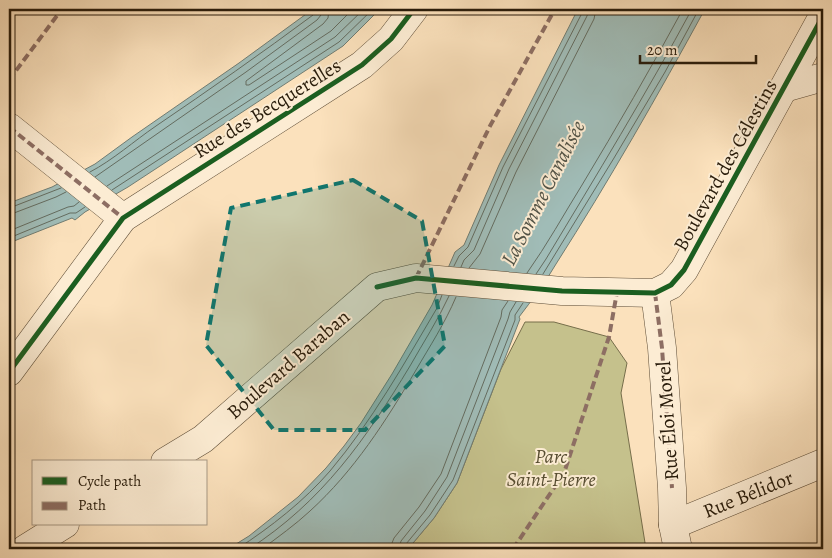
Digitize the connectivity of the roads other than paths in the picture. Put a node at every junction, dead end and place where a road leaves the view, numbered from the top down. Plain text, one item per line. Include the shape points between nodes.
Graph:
1 (414, 9) edge
2 (823, 16) edge
3 (823, 77) edge
4 (784, 88) junction
5 (9, 127) edge
6 (123, 218) junction
7 (655, 292) junction
8 (9, 372) edge
9 (168, 460) edge
10 (823, 463) edge
11 (62, 526) edge
12 (676, 537) edge
13 (25, 549) edge

1 - 6 street, Rue des Becquerelles via 391,39 362,65
2 - 4 street, Boulevard des Célestins
3 - 4 street
4 - 7 street, Boulevard des Célestins via 684,270 671,284
5 - 6 street
6 - 8 street
7 - 9 street, Boulevard Baraban via 562,290 416,278 377,287 203,439
7 - 12 street, Rue Éloi Morel
10 - 12 street, Rue Bélidor
11 - 13 street

